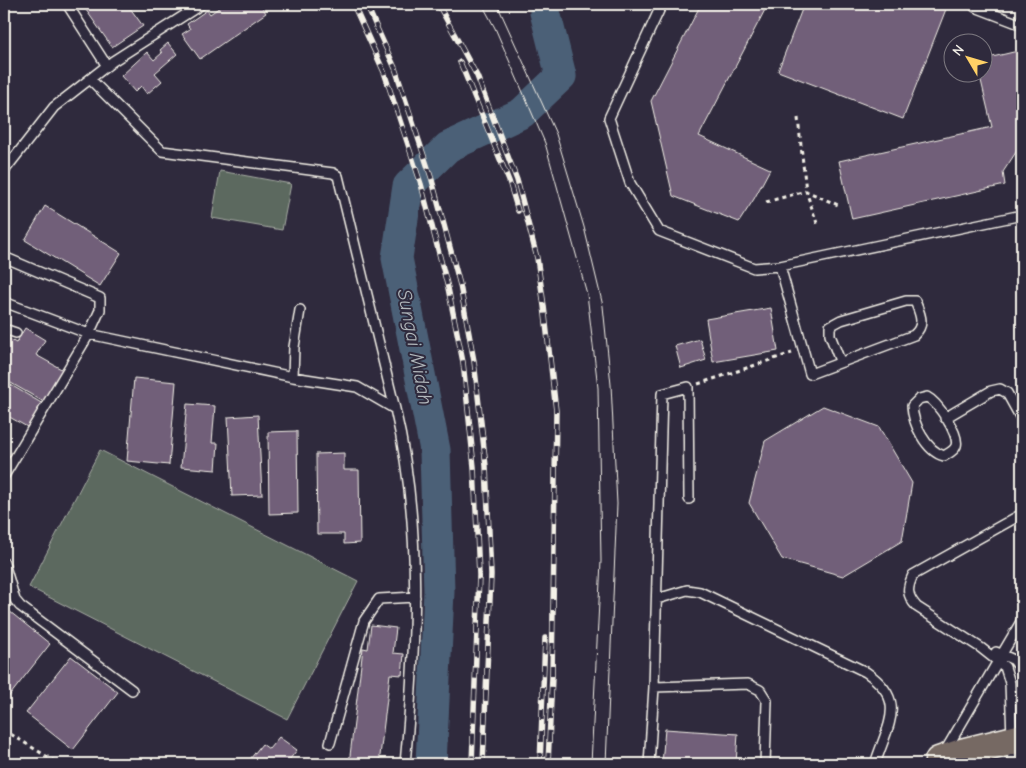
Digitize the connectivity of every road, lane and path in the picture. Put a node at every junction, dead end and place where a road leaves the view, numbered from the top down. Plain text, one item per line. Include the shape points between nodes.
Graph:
1 (67, 4) edge
2 (202, 4) edge
3 (662, 4) edge
4 (976, 4) edge
5 (1022, 25) edge
6 (107, 66) junction
7 (90, 79) junction
8 (798, 118) dead end
9 (4, 171) edge
10 (806, 191) junction
11 (766, 202) dead end
12 (838, 205) dead end
13 (1022, 215) edge
14 (818, 226) dead end
15 (4, 257) edge
16 (780, 266) junction
17 (4, 302) edge
18 (300, 310) dead end
19 (4, 329) edge
20 (16, 333) dead end
21 (89, 334) junction
22 (803, 349) junction
23 (840, 361) junction
24 (293, 377) junction
25 (688, 387) junction
26 (395, 409) junction
27 (946, 418) junction
28 (1022, 420) edge
29 (4, 476) edge
30 (689, 499) dead end
31 (1022, 514) edge
32 (4, 563) edge
33 (415, 597) junction
34 (657, 599) junction
35 (1022, 620) edge
36 (999, 657) junction
37 (1022, 671) edge
38 (654, 687) junction
39 (132, 690) dead end
40 (4, 730) edge
41 (330, 743) dead end
42 (1016, 747) edge
43 (939, 763) edge
44 (59, 764) edge
45 (404, 764) edge
46 (649, 764) edge
47 (765, 764) edge
48 (875, 764) edge

1 - 6 lane
2 - 6 lane
3 - 16 lane via 609,118 630,183 660,231 754,268
4 - 5 lane
6 - 7 lane
7 - 9 lane via 54,107
7 - 26 lane via 162,151 338,176
8 - 10 path
10 - 11 path
10 - 12 path
10 - 14 path
13 - 16 lane
15 - 21 lane via 100,298 100,310
16 - 22 lane
17 - 21 lane
18 - 24 lane
19 - 20 lane
21 - 24 lane
21 - 29 lane
22 - 23 lane via 810,374
22 - 25 path
23 - 23 lane via 914,336 921,330 922,320 915,301 841,320 830,326
24 - 26 lane via 357,387
25 - 30 lane
25 - 34 lane via 662,394
26 - 33 lane via 405,451
27 - 27 lane via 956,444 952,452 944,456 935,454 929,446 913,415 912,406 919,398 927,396 935,401
27 - 28 lane via 1000,389 1007,394
31 - 36 lane via 913,574 908,588 909,599 917,606
32 - 39 lane via 15,600 20,606
33 - 41 lane via 379,599 364,621
33 - 45 lane via 413,675
34 - 38 lane
34 - 48 lane via 687,590 700,592 881,682 890,695 892,710
35 - 36 lane
36 - 37 lane via 1014,660
36 - 42 lane via 1010,683
36 - 43 lane
38 - 46 lane
38 - 47 lane via 748,684 760,690 767,701
40 - 44 path
42 - 43 highway

